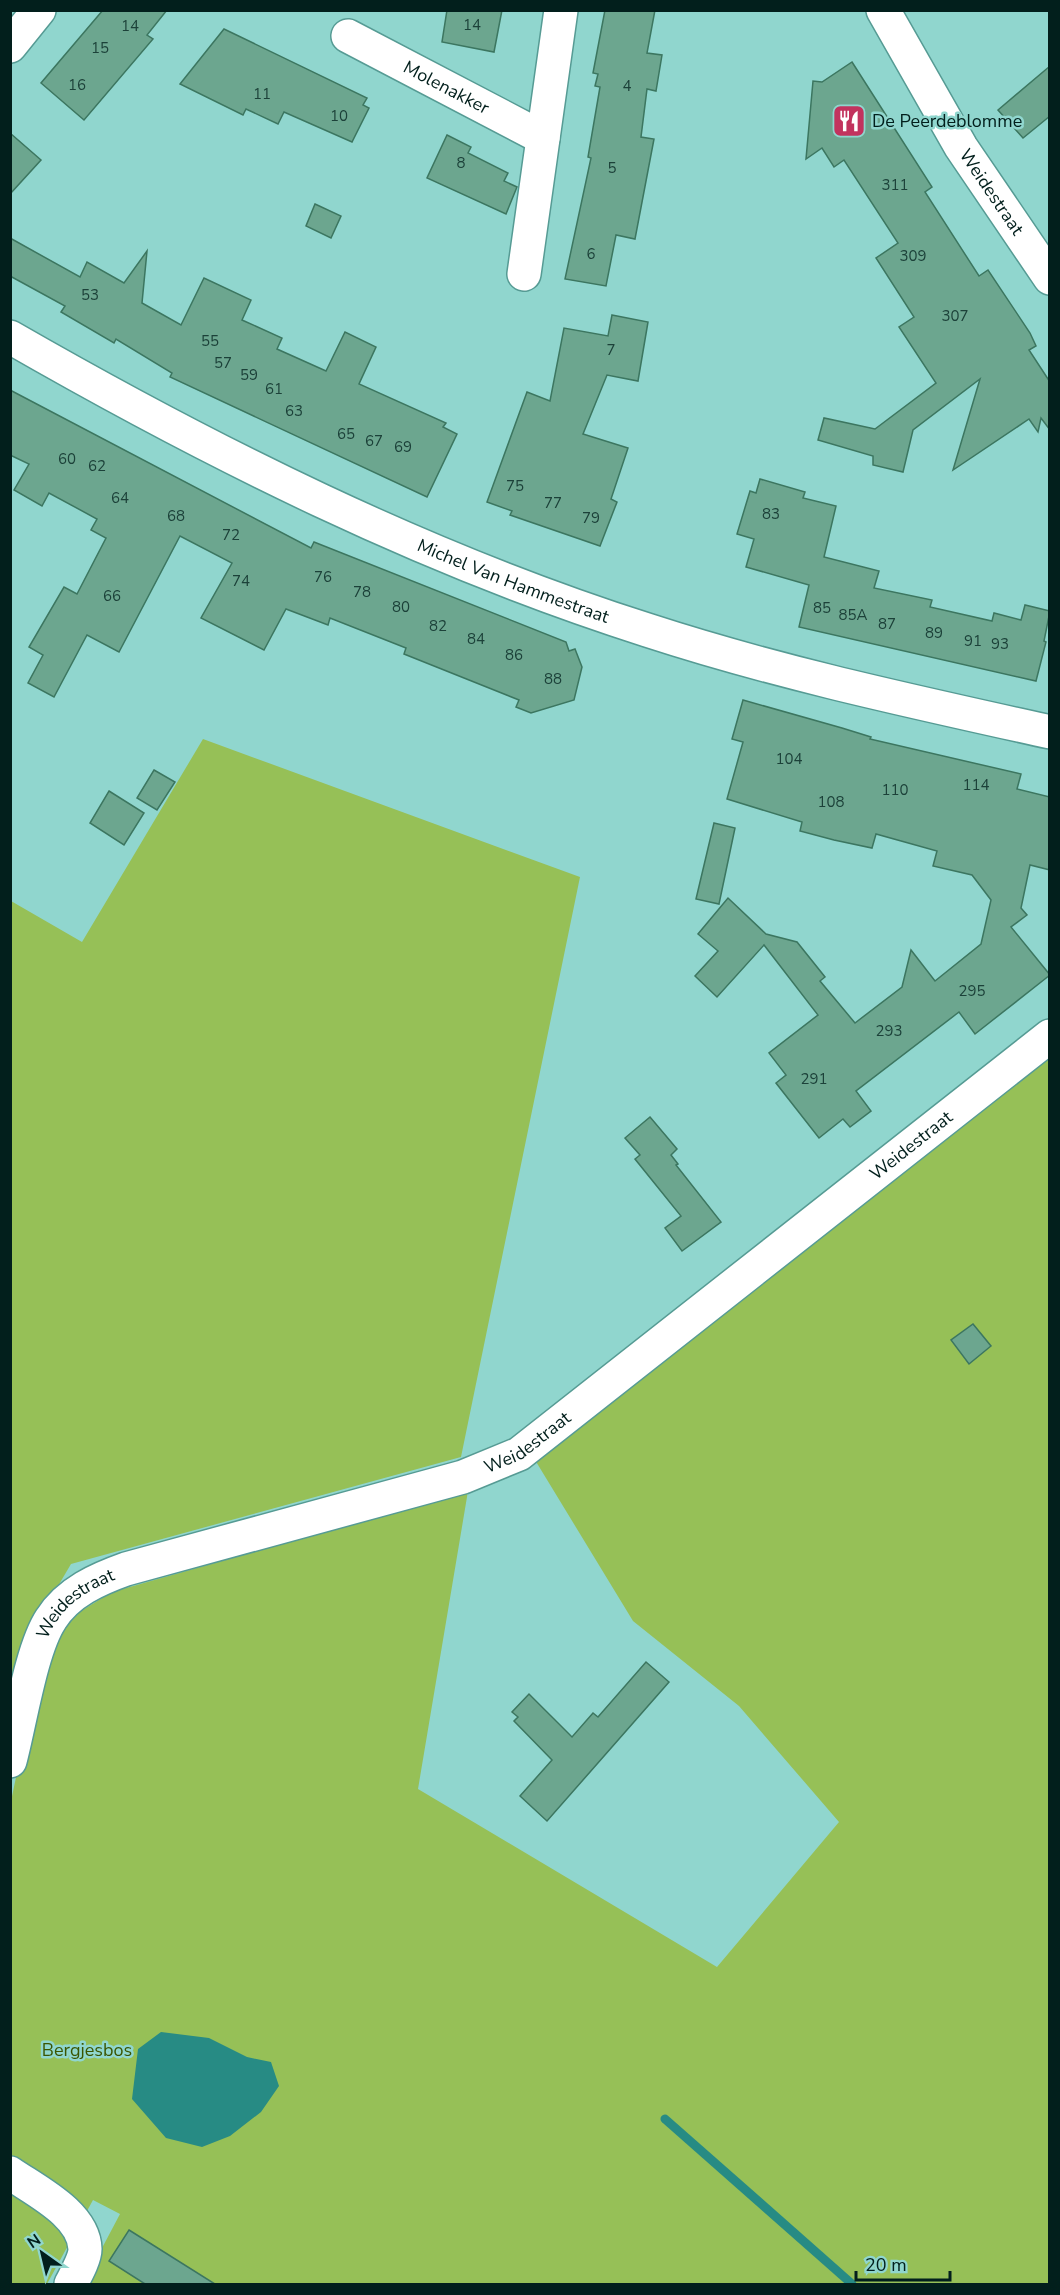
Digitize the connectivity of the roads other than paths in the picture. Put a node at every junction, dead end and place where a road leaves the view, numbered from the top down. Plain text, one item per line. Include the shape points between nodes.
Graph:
1 (39, 10) edge
2 (561, 10) edge
3 (883, 10) edge
4 (348, 36) dead end
5 (10, 46) edge
6 (543, 138) junction
7 (524, 274) dead end
8 (1050, 278) edge
9 (10, 337) edge
10 (1050, 732) edge
11 (1050, 1036) edge
12 (10, 1761) edge
13 (10, 2173) edge
14 (71, 2284) edge

1 - 5 street
2 - 6 street
3 - 8 street, Weidestraat via 961,147
4 - 6 street, Molenakker
6 - 7 street
9 - 10 street, Michel Van Hammestraat via 317,500 478,569 646,630 847,687
11 - 12 street, Weidestraat via 519,1454 463,1477 126,1569 100,1578 70,1597 51,1619 38,1648
13 - 14 street via 57,2205 77,2225 85,2250

